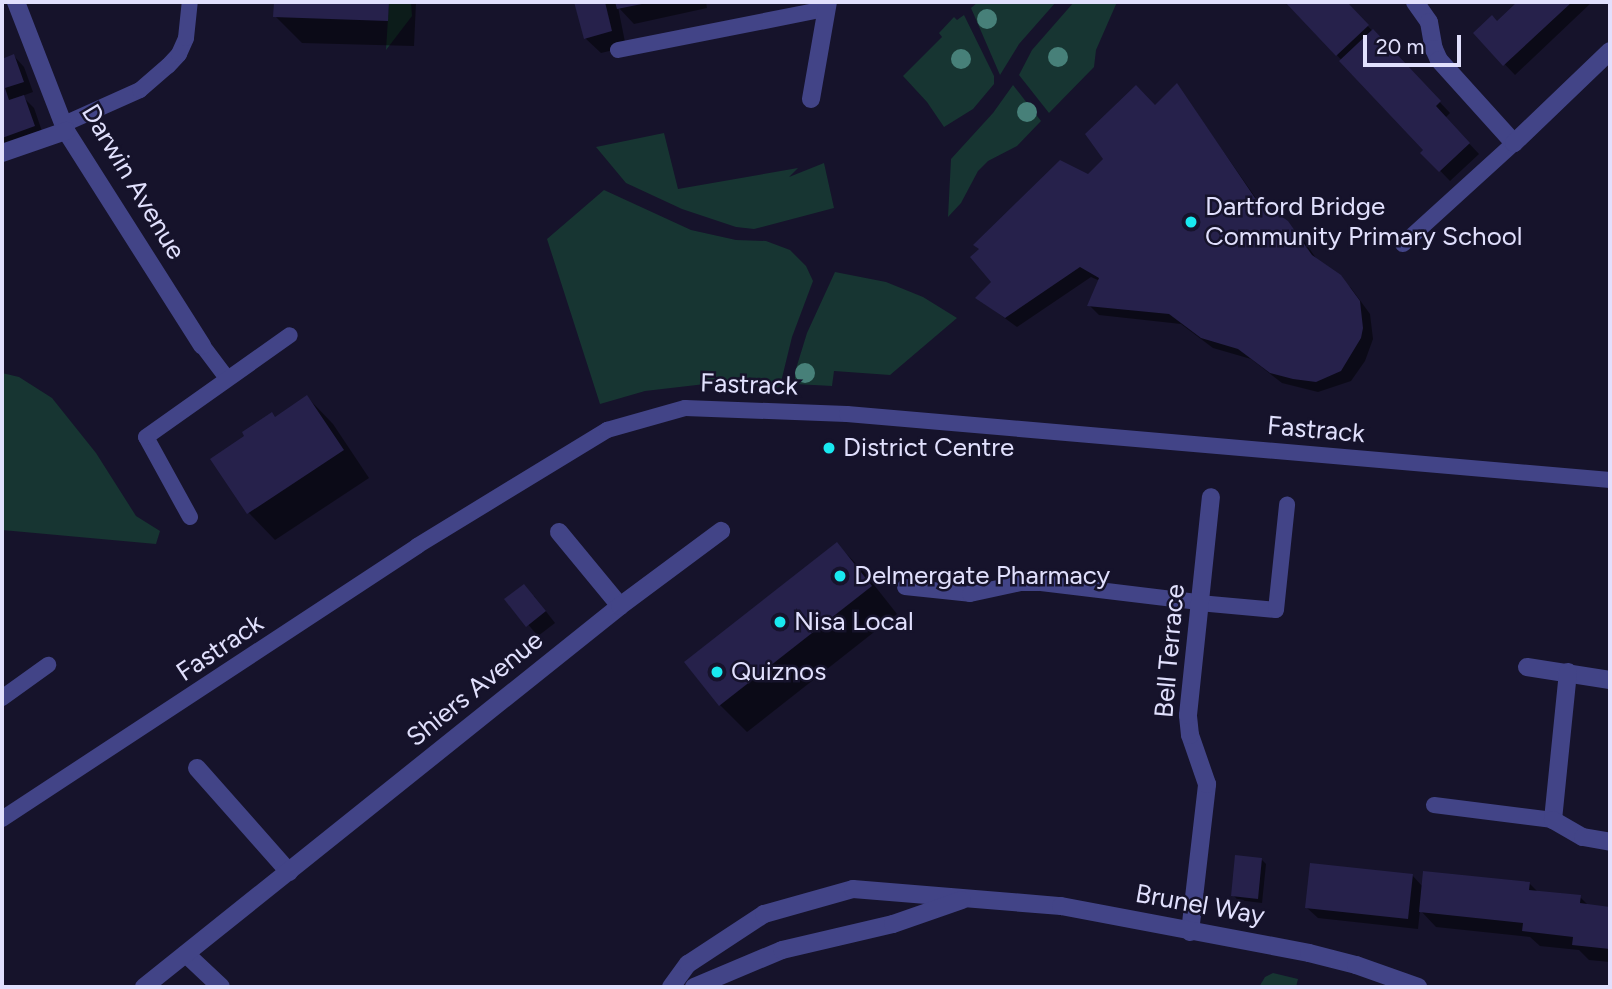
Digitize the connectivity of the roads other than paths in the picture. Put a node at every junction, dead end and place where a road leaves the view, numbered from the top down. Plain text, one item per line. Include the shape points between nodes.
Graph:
1 (16, 2) edge
2 (190, 2) edge
3 (1415, 2) edge
4 (826, 5) edge
5 (618, 50) dead end
6 (1610, 51) edge
7 (811, 99) dead end
8 (65, 127) junction
9 (1514, 143) junction
10 (2, 153) edge
11 (1403, 244) dead end
12 (290, 335) dead end
13 (202, 345) joint
14 (226, 377) junction
15 (1610, 480) edge
16 (1211, 497) dead end
17 (1287, 505) dead end
18 (190, 517) dead end
19 (721, 531) dead end
20 (559, 532) dead end
21 (905, 587) dead end
22 (1199, 602) junction
23 (620, 607) junction
24 (48, 665) dead end
25 (1528, 667) dead end
26 (1568, 671) junction
27 (1610, 680) edge
28 (2, 698) edge
29 (197, 768) dead end
30 (1434, 805) dead end
31 (2, 820) edge
32 (1553, 820) junction
33 (1610, 842) edge
34 (289, 872) junction
35 (969, 898) junction
36 (1190, 932) junction
37 (186, 954) junction
38 (144, 987) edge
39 (221, 987) edge
40 (671, 987) edge
41 (694, 987) edge
42 (1418, 987) edge

1 - 8 street, Darwin Avenue
2 - 8 lane via 186,38 168,66 140,90
3 - 9 street via 1429,22 1440,60
4 - 5 lane
4 - 7 street
6 - 9 street
8 - 10 street
8 - 13 street, Darwin Avenue
9 - 11 lane
12 - 14 lane
13 - 14 lane
14 - 18 lane via 146,437
15 - 31 lane, Fastrack via 847,414 685,408 607,430 417,546
16 - 22 street, Bell Terrace
17 - 22 lane via 1276,610
19 - 23 street, Shiers Avenue
20 - 23 street
21 - 22 lane via 970,594 1041,583
22 - 36 street, Bell Terrace via 1188,725 1207,790
23 - 34 street, Shiers Avenue
24 - 28 lane
25 - 26 street
26 - 27 street
26 - 32 street
29 - 34 street
30 - 32 lane
32 - 33 street via 1583,837
34 - 37 street, Shiers Avenue
35 - 36 street, Brunel Way via 1061,906
35 - 40 street, Brunel Way via 853,889 764,914 688,964
35 - 41 street, Brunel Way via 893,923 782,950
36 - 42 street, Brunel Way via 1309,953
37 - 38 street, Shiers Avenue
37 - 39 street

